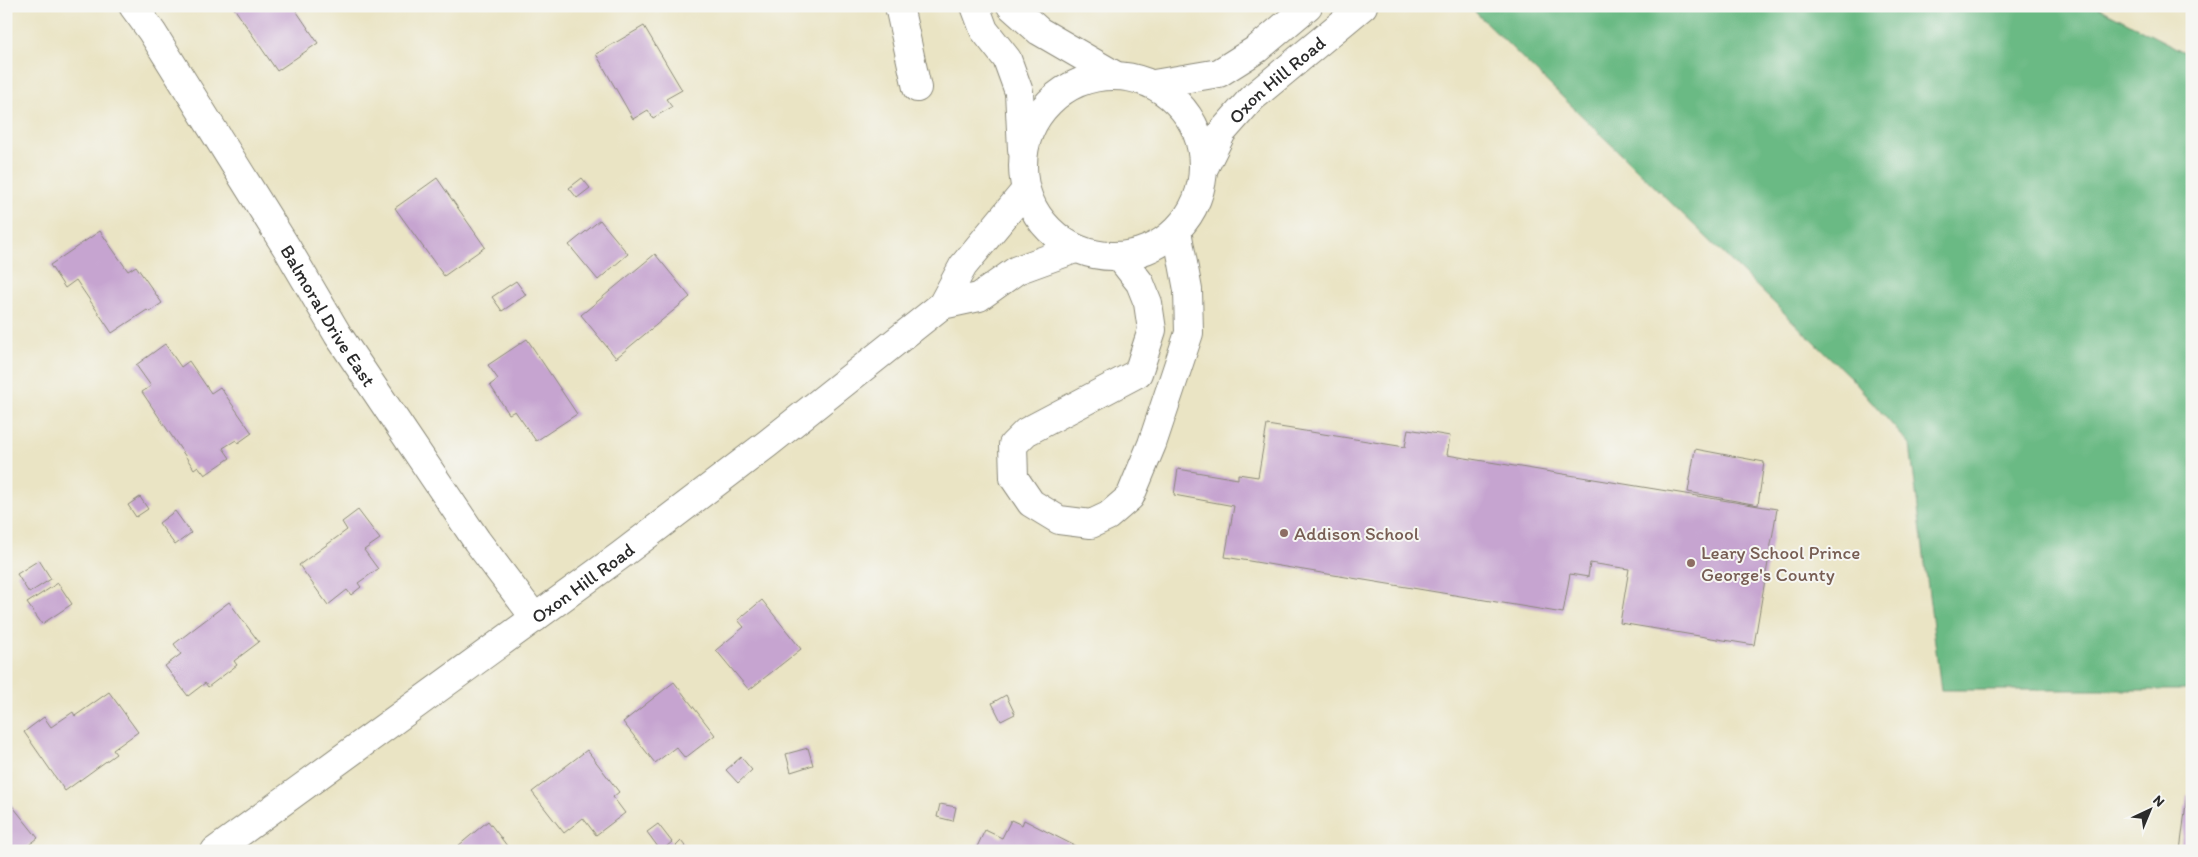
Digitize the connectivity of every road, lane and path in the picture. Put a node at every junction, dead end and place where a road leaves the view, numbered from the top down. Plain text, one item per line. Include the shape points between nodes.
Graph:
1 (133, 6) edge
2 (900, 6) edge
3 (975, 6) edge
4 (1011, 6) edge
5 (1308, 6) edge
6 (1363, 6) edge
7 (1113, 74) junction
8 (1154, 84) junction
9 (917, 88) dead end
10 (1022, 149) junction
11 (1205, 166) junction
12 (1025, 191) junction
13 (1177, 232) junction
14 (1076, 249) junction
15 (1119, 256) junction
16 (942, 305) junction
17 (535, 618) junction
18 (215, 851) edge

1 - 17 main road, Balmoral Drive East via 283,241 338,335 477,541
2 - 9 main road
3 - 10 main road via 984,30 1007,59 1019,92
4 - 7 main road via 1038,30
5 - 8 main road, Oxon Hill Road via 1257,50 1219,73
6 - 11 main road, Oxon Hill Road via 1252,98 1222,132
7 - 8 main road
7 - 10 main road via 1072,84 1039,110
8 - 11 main road via 1181,104 1199,133
10 - 12 main road
11 - 13 main road via 1197,202
12 - 14 main road via 1046,228
12 - 16 main road, Oxon Hill Road via 962,266
13 - 15 main road via 1146,251
13 - 15 main road via 1188,290 1189,333 1152,444 1130,497 1108,516 1091,524 1058,520 1031,503 1014,478 1013,445 1026,432 1138,373 1152,330 1148,303 1140,283
14 - 15 main road
14 - 16 main road, Oxon Hill Road via 1017,270 979,297
16 - 17 main road, Oxon Hill Road via 760,449
17 - 18 main road, Oxon Hill Road

